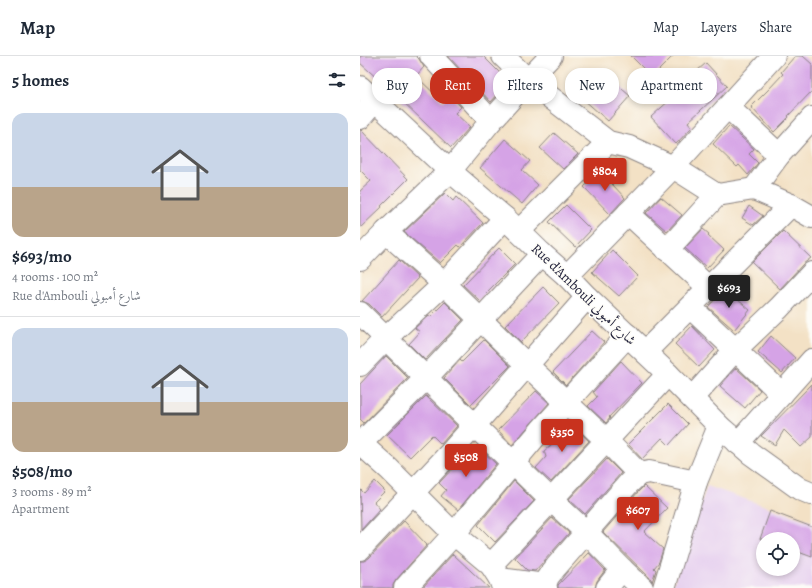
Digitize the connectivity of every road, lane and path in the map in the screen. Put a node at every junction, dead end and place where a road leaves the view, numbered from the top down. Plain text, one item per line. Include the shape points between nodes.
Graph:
1 (431, 56) edge
2 (503, 56) edge
3 (551, 56) edge
4 (774, 56) edge
5 (516, 68) edge
6 (540, 68) edge
7 (367, 94) edge
8 (557, 102) edge
9 (506, 104) edge
10 (728, 107) junction
11 (360, 118) edge
12 (812, 118) edge
13 (491, 121) junction
14 (608, 142) junction
15 (779, 155) junction
16 (673, 167) junction
17 (450, 171) junction
18 (754, 189) junction
19 (717, 195) junction
20 (791, 206) junction
21 (628, 213) junction
22 (812, 217) edge
23 (512, 224) junction
24 (386, 232) junction
25 (667, 250) junction
26 (542, 254) junction
27 (360, 259) edge
28 (812, 273) edge
29 (567, 276) junction
30 (444, 284) junction
31 (709, 288) junction
32 (587, 297) junction
33 (690, 307) junction
34 (360, 313) edge
35 (480, 320) junction
36 (628, 335) junction
37 (386, 338) junction
38 (735, 350) junction
39 (645, 352) junction
40 (812, 360) edge
41 (527, 365) junction
42 (360, 366) edge
43 (668, 374) junction
44 (426, 378) junction
45 (782, 394) junction
46 (692, 398) junction
47 (566, 402) junction
48 (474, 426) junction
49 (719, 426) junction
50 (606, 440) junction
51 (360, 443) edge
52 (738, 443) junction
53 (514, 463) junction
54 (639, 474) junction
55 (696, 482) junction
56 (412, 492) junction
57 (812, 494) edge
58 (551, 500) junction
59 (586, 532) junction
60 (454, 534) junction
61 (360, 548) edge
62 (622, 569) junction
63 (498, 577) edge
64 (545, 586) edge
65 (405, 588) edge
66 (607, 588) edge
67 (642, 588) edge
68 (664, 588) edge

1 - 13 street
2 - 5 street
3 - 6 street
4 - 10 street
7 - 11 street
7 - 17 street, Rue d'Ambouli شارع أمبولي
8 - 14 street
9 - 13 street
10 - 15 street
10 - 16 street
12 - 15 street
13 - 17 street
14 - 16 street via 629,147
14 - 23 street
15 - 18 street
16 - 19 street
16 - 21 street
17 - 23 street, Rue d'Ambouli شارع أمبولي
17 - 24 street
18 - 19 street
18 - 20 street
19 - 25 street
20 - 22 street
20 - 31 street
21 - 25 street
21 - 29 street
23 - 26 street, Rue d'Ambouli شارع أمبولي
23 - 30 street
24 - 27 street
24 - 30 street
25 - 31 street
26 - 29 street, Rue d'Ambouli شارع أمبولي
26 - 35 street
28 - 38 street
29 - 32 street, Rue d'Ambouli شارع أمبولي
30 - 35 street
30 - 37 street
31 - 33 street
32 - 36 street, Rue d'Ambouli شارع أمبولي
32 - 41 street
33 - 38 street
33 - 39 street
34 - 37 street
35 - 41 street
35 - 44 street
36 - 39 street, Rue d'Ambouli شارع أمبولي
36 - 47 street
37 - 42 street
37 - 44 street
38 - 45 street
38 - 46 street
39 - 43 street, Rue d'Ambouli شارع أمبولي
40 - 45 street
41 - 47 street
41 - 48 street
43 - 46 street, Rue d'Ambouli شارع أمبولي
43 - 50 street
44 - 48 street
44 - 51 street
45 - 52 street
46 - 49 street, Rue d'Ambouli شارع أمبولي
47 - 50 street
47 - 53 street
48 - 53 street
48 - 56 street
49 - 52 street, Rue d'Ambouli شارع أمبولي
49 - 55 street
50 - 54 street
50 - 58 street
51 - 56 street
52 - 57 street, Rue d'Ambouli شارع أمبولي via 800,489
53 - 58 street
53 - 60 street
54 - 55 street via 649,472
54 - 59 street via 628,483
55 - 68 street
56 - 60 street
56 - 61 street
58 - 59 street
58 - 63 street
59 - 62 street
59 - 64 street via 548,577
60 - 63 street
60 - 65 street
62 - 66 street
62 - 67 street
63 - 64 street

